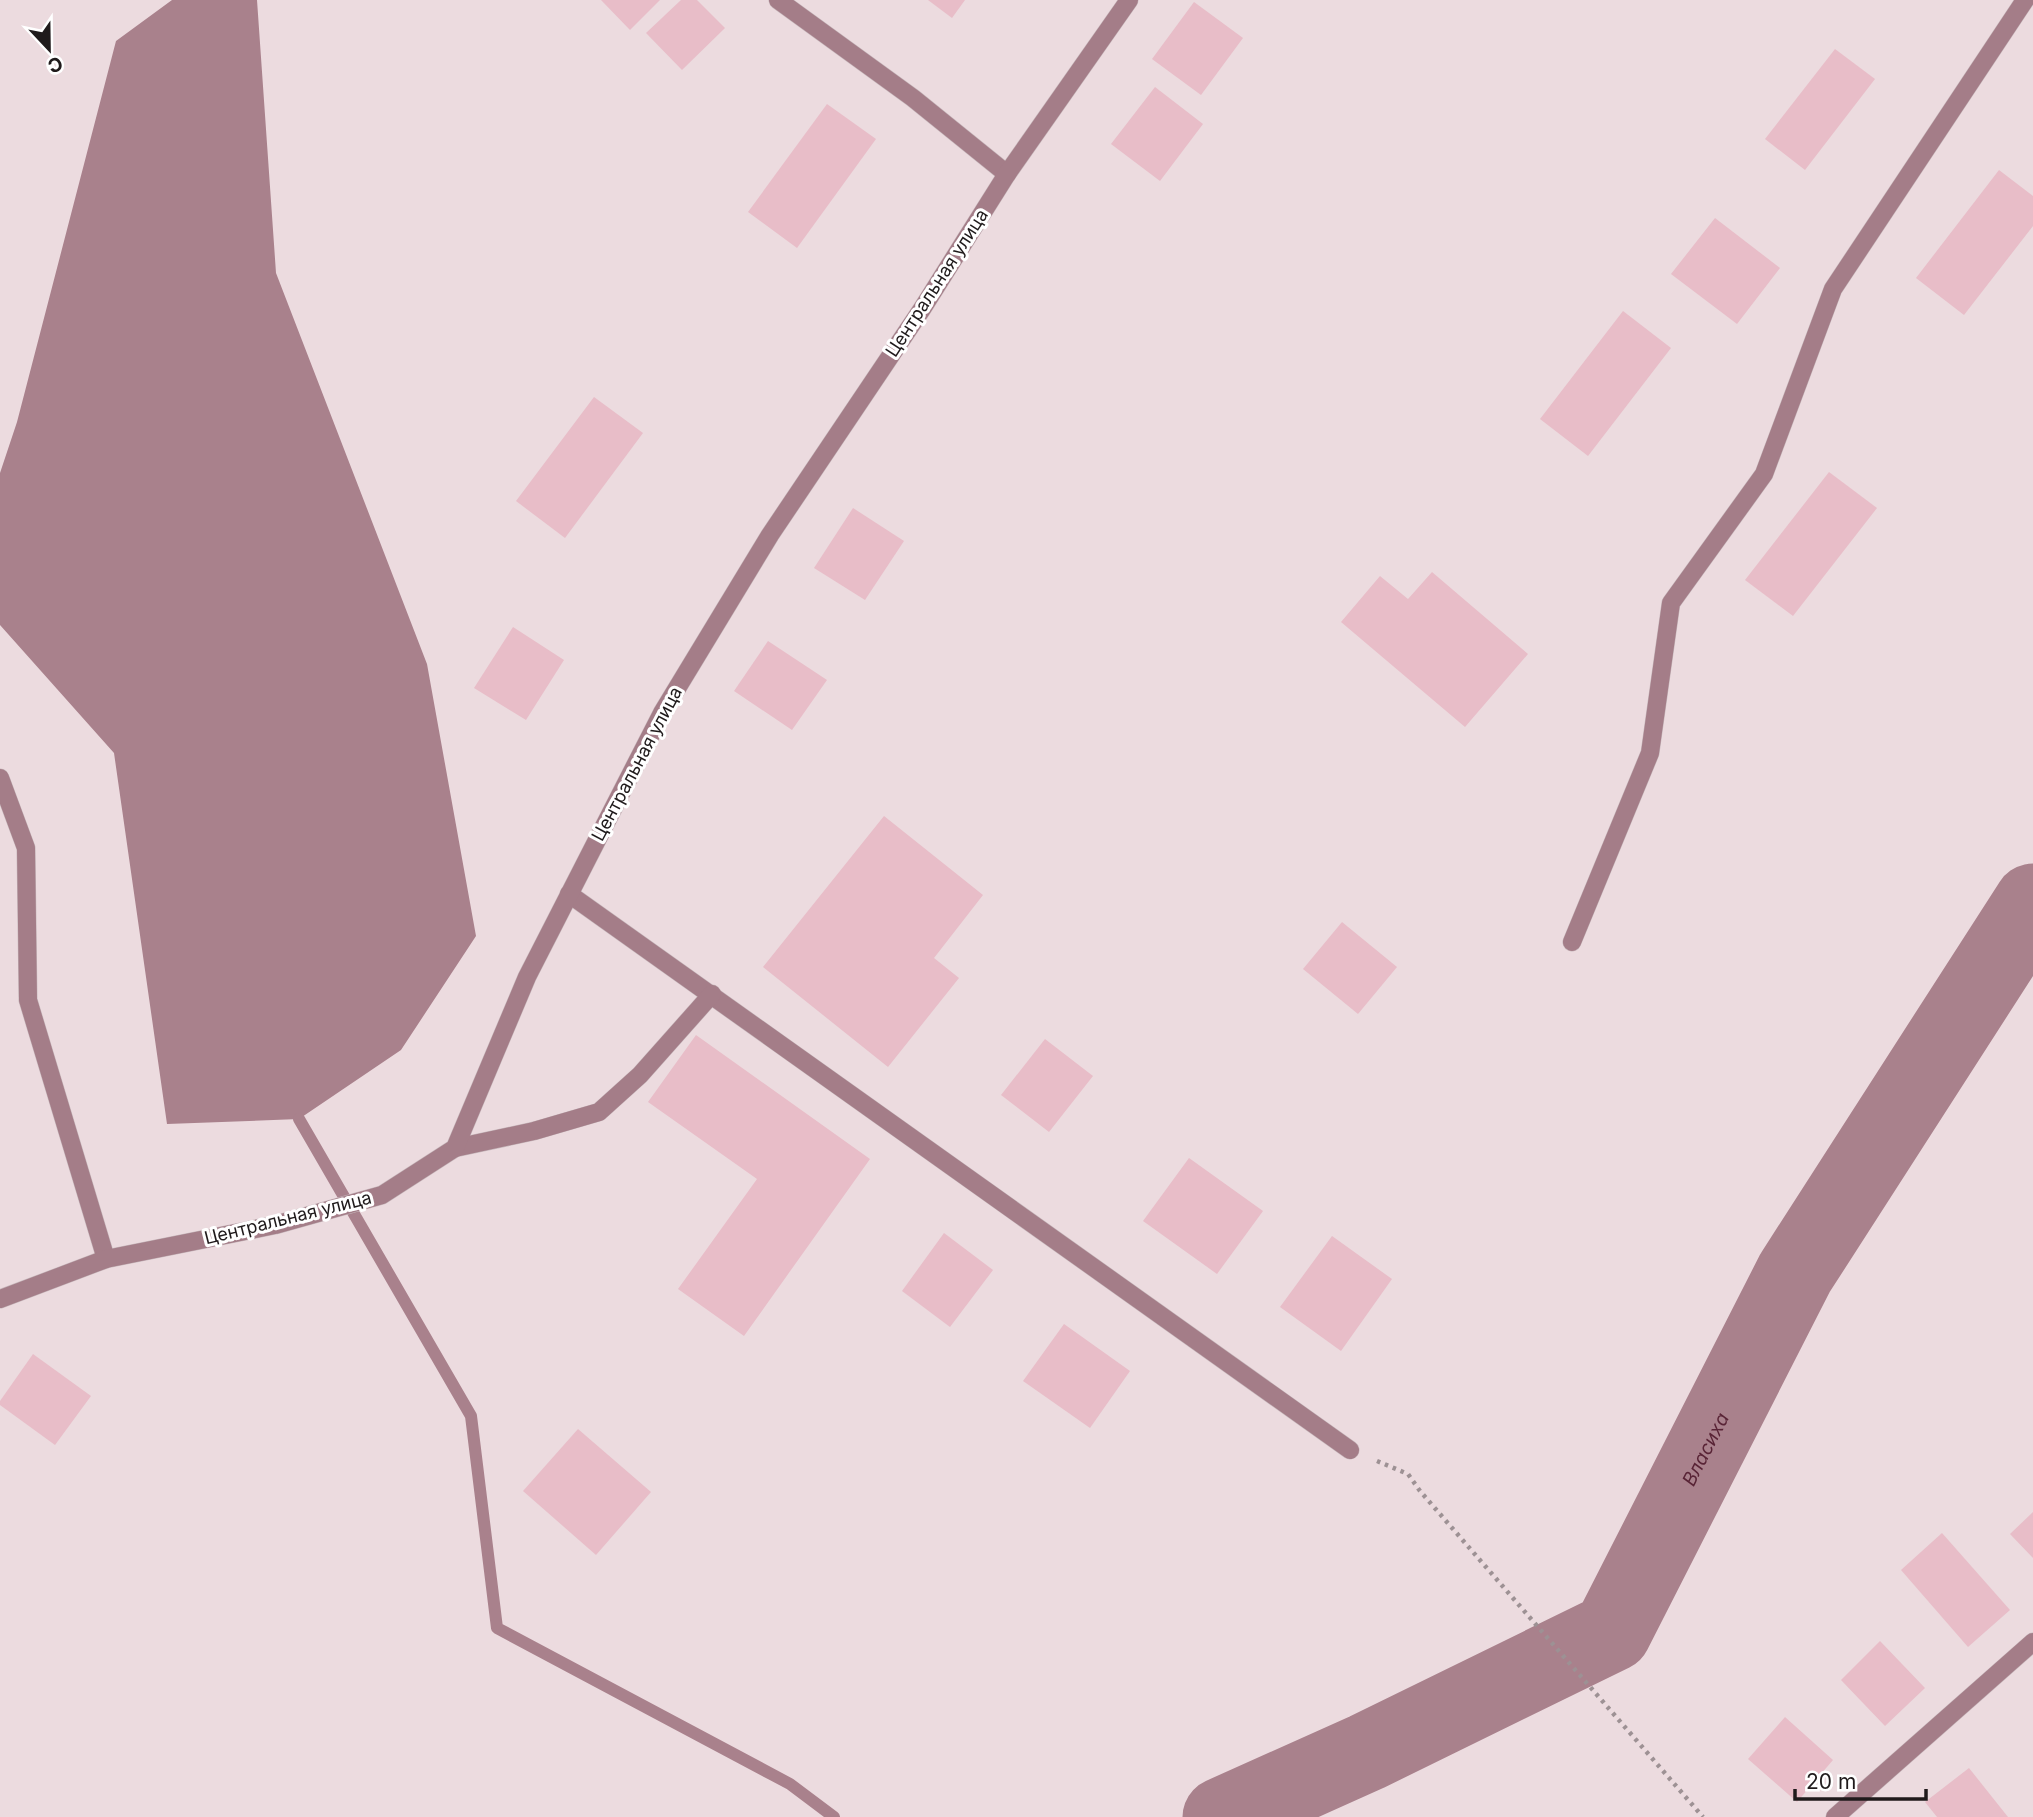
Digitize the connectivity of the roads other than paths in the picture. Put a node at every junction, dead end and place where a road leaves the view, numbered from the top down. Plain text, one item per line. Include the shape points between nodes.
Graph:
1 (778, 0) edge
2 (1129, 0) edge
3 (2025, 0) edge
4 (1007, 174) junction
5 (0, 778) edge
6 (569, 894) junction
7 (1572, 942) dead end
8 (712, 994) junction
9 (455, 1148) junction
10 (106, 1259) junction
11 (0, 1299) edge
12 (1350, 1450) road end
13 (2033, 1642) edge
14 (1835, 1817) edge

1 - 4 street via 913,98
2 - 4 street, Центральная улица
3 - 7 street via 1833,289 1764,474 1671,603 1650,753
4 - 6 street, Центральная улица via 770,535 662,713
5 - 10 street via 26,848 28,1000
6 - 8 street
6 - 9 street, Центральная улица via 527,977
8 - 9 street via 640,1075 599,1112
8 - 12 street
9 - 10 street, Центральная улица via 382,1195 275,1225
10 - 11 street, Центральная улица
13 - 14 street

